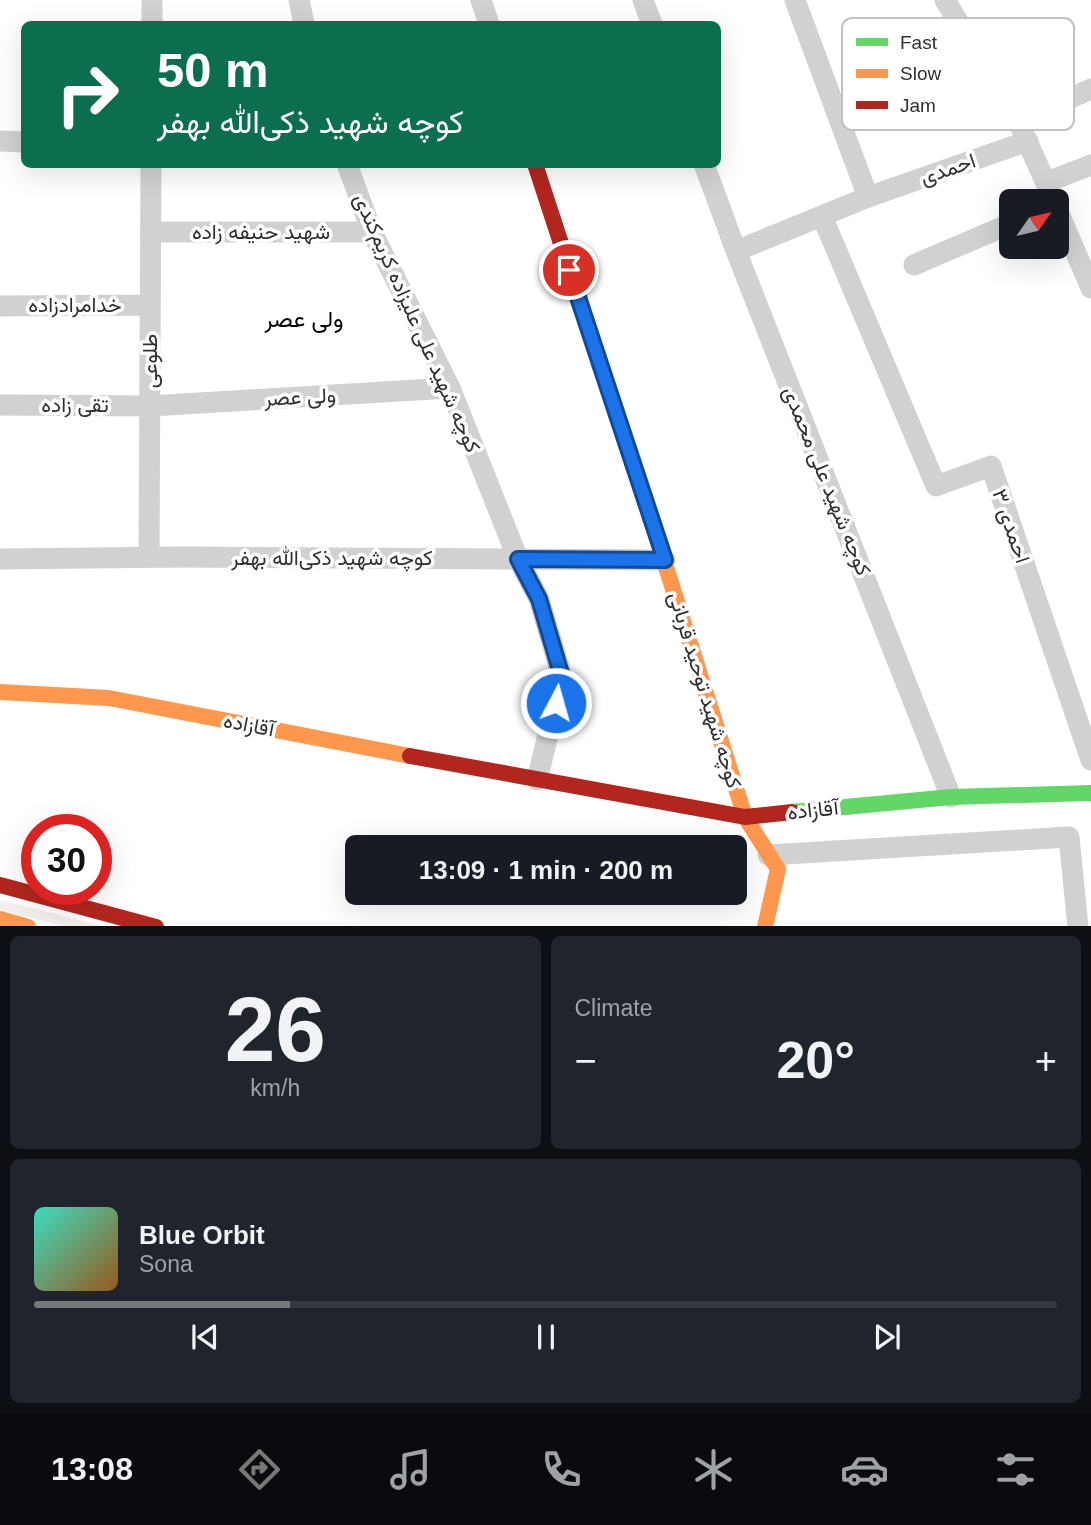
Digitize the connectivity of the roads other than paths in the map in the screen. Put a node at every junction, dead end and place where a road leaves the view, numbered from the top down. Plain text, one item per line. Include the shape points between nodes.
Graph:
1 (152, 0) edge
2 (299, 0) edge
3 (481, 0) edge
4 (643, 0) edge
5 (794, 0) edge
6 (945, 0) edge
7 (956, 18) edge
8 (152, 21) edge
9 (303, 21) edge
10 (488, 21) edge
11 (651, 21) edge
12 (1091, 89) edge
13 (1074, 96) edge
14 (842, 130) edge
15 (842, 130) edge
16 (1022, 130) edge
17 (0, 141) edge
18 (1028, 141) junction
19 (21, 142) edge
20 (1091, 165) edge
21 (151, 168) edge
22 (348, 168) edge
23 (536, 168) edge
24 (705, 168) edge
25 (1049, 189) edge
26 (1053, 189) edge
27 (867, 197) junction
28 (822, 216) junction
29 (999, 229) edge
30 (151, 232) junction
31 (372, 232) junction
32 (1069, 237) edge
33 (736, 251) junction
34 (914, 265) dead end
35 (1091, 288) edge
36 (150, 305) junction
37 (0, 306) edge
38 (450, 388) junction
39 (0, 405) edge
40 (150, 406) junction
41 (149, 557) junction
42 (0, 559) edge
43 (518, 559) junction
44 (665, 560) junction
45 (0, 692) edge
46 (1091, 760) edge
47 (537, 780) junction
48 (1091, 793) edge
49 (951, 797) junction
50 (744, 817) junction
51 (768, 855) junction
52 (0, 885) edge
53 (0, 919) edge
54 (28, 926) edge
55 (156, 926) edge
56 (765, 926) edge
57 (1078, 926) edge

1 - 8 street
2 - 9 street
3 - 10 street
4 - 11 street
5 - 14 street
6 - 7 street
12 - 13 street
15 - 27 street
16 - 18 street
17 - 19 street
18 - 25 street
18 - 27 street, احمدی
20 - 26 street
21 - 30 street, طلوعی
22 - 31 street, کوچه شهید علی علیزاده کریم‌کندی
23 - 44 street, کوچه شهید توحید قربانی
24 - 33 street, کوچه شهید علی محمدی
27 - 28 street, احمدی
28 - 33 street, احمدی
28 - 46 street, احمدی ۳ via 936,486 991,466
29 - 34 street
30 - 31 street, شهید حنیفه زاده
30 - 36 street, طلوعی
31 - 38 street, کوچه شهید علی علیزاده کریم‌کندی
32 - 35 street
33 - 49 street, کوچه شهید علی محمدی
36 - 37 street, خدامرادزاده
36 - 40 street, طلوعی
38 - 40 street, ولی عصر
38 - 43 street, کوچه شهید علی علیزاده کریم‌کندی
39 - 40 street, تقی زاده
40 - 41 street, طلوعی
41 - 42 street, کوچه شهید ذکی‌الله بهفر
41 - 43 street, کوچه شهید ذکی‌الله بهفر
43 - 44 street, کوچه شهید ذکی‌الله بهفر
43 - 47 street via 539,599 562,677
44 - 50 street, کوچه شهید توحید قربانی
45 - 47 street, آقازاده via 109,698
47 - 50 street, آقازاده
48 - 49 street, آقازاده
49 - 50 street, آقازاده
50 - 51 street, کوچه شهید توحید قربانی
51 - 56 street via 778,869
51 - 57 street via 1069,838
52 - 55 street
53 - 54 street

